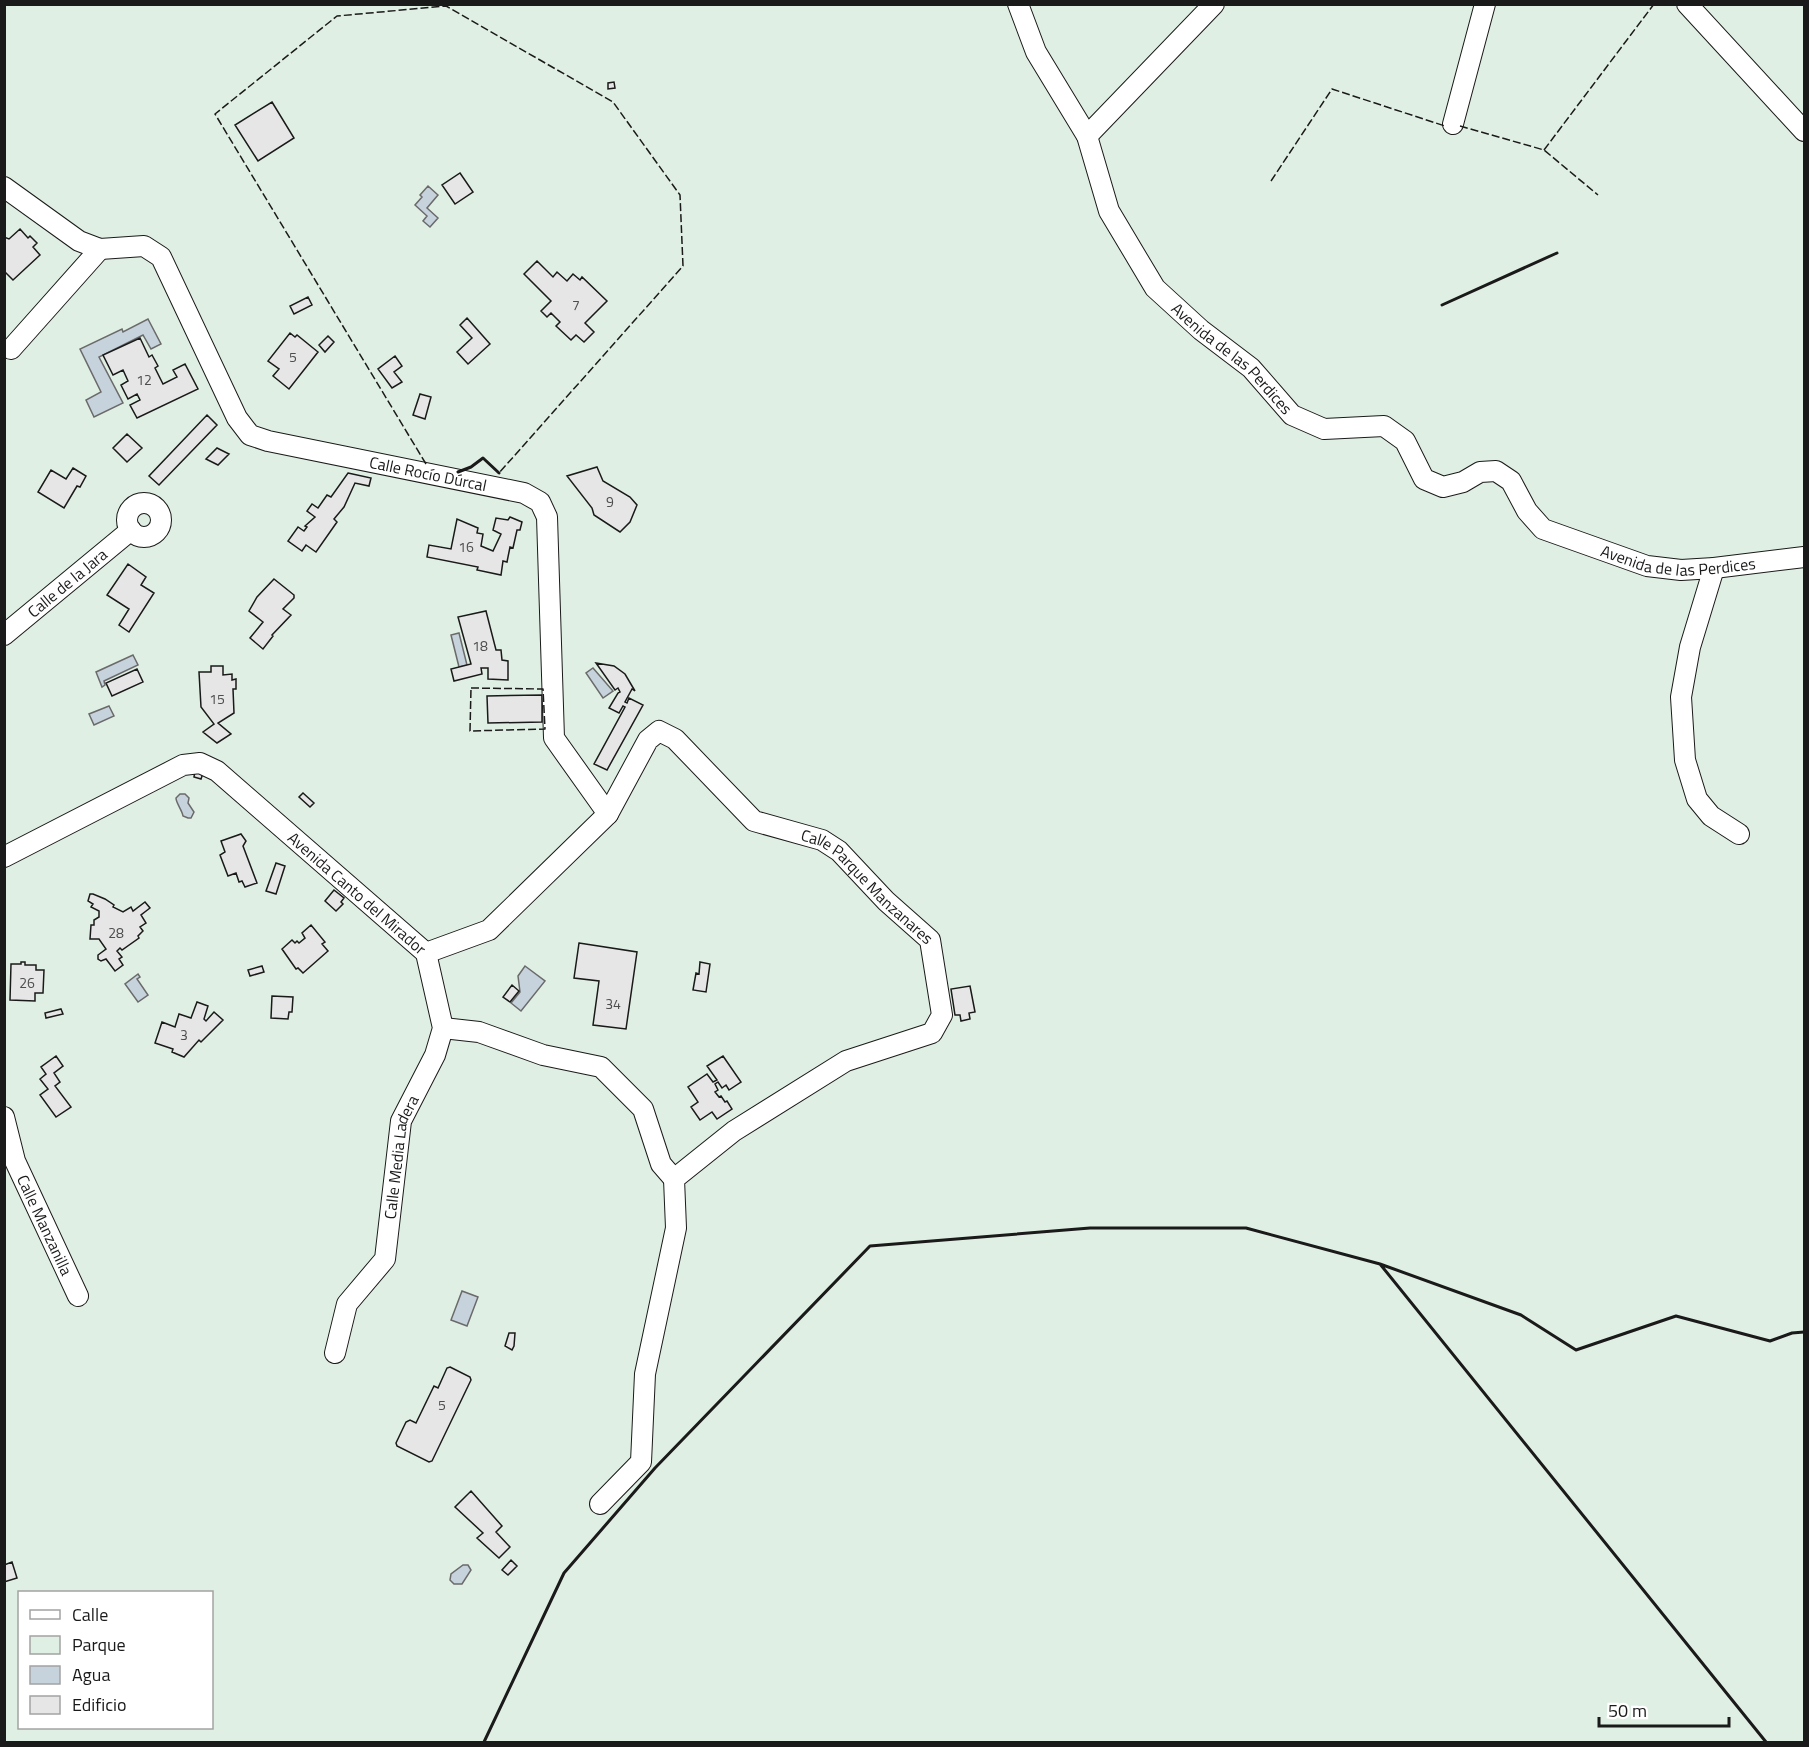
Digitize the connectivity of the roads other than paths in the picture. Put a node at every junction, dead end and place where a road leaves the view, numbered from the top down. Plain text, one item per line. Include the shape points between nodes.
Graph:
1 (1018, 4) edge
2 (1214, 4) edge
3 (1485, 4) edge
4 (1687, 4) edge
5 (1453, 124) dead end
6 (1804, 131) edge
7 (1087, 136) junction
8 (4, 187) edge
9 (100, 249) junction
10 (11, 349) dead end
11 (131, 530) dead end
12 (1804, 557) edge
13 (1714, 568) junction
14 (4, 635) edge
15 (659, 732) joint
16 (608, 814) junction
17 (1739, 834) dead end
18 (4, 857) edge
19 (426, 953) junction
20 (442, 1028) junction
21 (4, 1117) edge
22 (674, 1179) junction
23 (78, 1296) dead end
24 (335, 1353) dead end
25 (600, 1504) dead end

1 - 7 street, Avenida de las Perdices via 1036,52
2 - 7 street
3 - 5 street
4 - 6 street
7 - 13 street, Avenida de las Perdices via 1109,211 1155,288 1251,368 1292,416 1324,429 1384,426 1405,441 1424,479 1443,488 1480,472 1496,471 1511,481 1527,511 1544,530 1647,566
8 - 9 street, Calle Rocío Dúrcal via 79,241
9 - 10 street
9 - 16 street, Calle Rocío Dúrcal via 144,246 161,256 237,418 250,435 524,493 540,502 547,517 554,738
11 - 14 street, Calle de la Jara
12 - 13 street, Avenida de las Perdices
13 - 17 street via 1690,647 1681,697 1685,760 1697,799 1711,816
15 - 16 street, Avenida Canto del Mirador via 648,740
15 - 22 street, Calle Parque Manzanares via 675,739 754,821 822,840 839,850 886,901 930,940 942,1015 932,1033 846,1061 734,1131
16 - 19 street, Avenida Canto del Mirador via 489,930
18 - 19 street, Avenida Canto del Mirador via 183,765 200,763 217,771
19 - 20 street, Calle Media Ladera
20 - 22 street via 479,1032 543,1055 601,1067 644,1109 662,1164
20 - 24 street, Calle Media Ladera via 435,1055 401,1121 385,1258 347,1304
21 - 23 street, Calle Manzanilla via 15,1161
22 - 25 street via 676,1228 645,1374 640,1461

